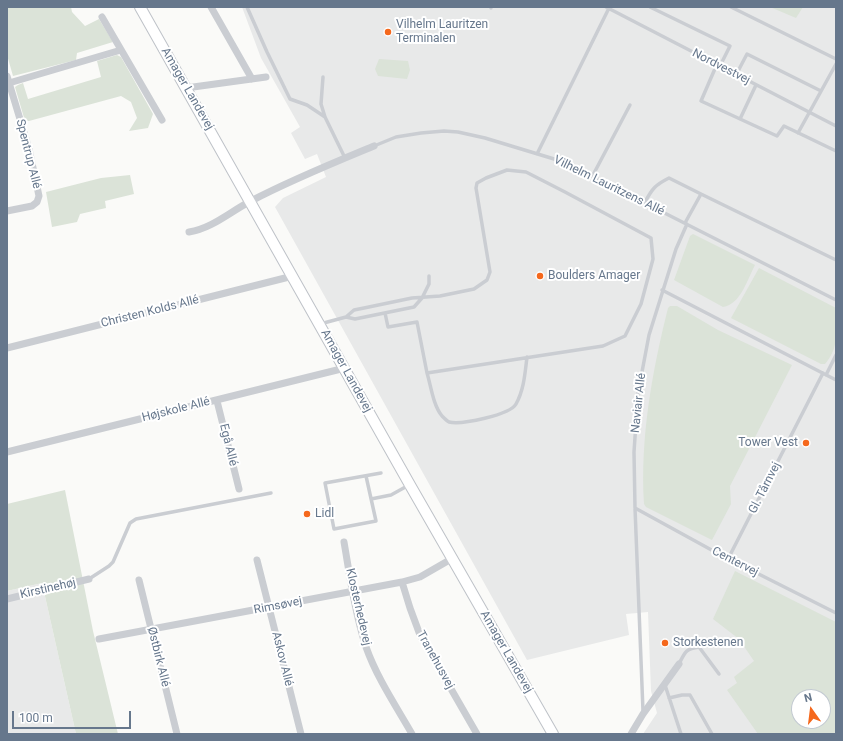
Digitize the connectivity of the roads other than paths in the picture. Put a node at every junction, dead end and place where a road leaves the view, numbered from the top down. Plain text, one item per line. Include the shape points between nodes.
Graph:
1 (140, 7) edge
2 (211, 7) edge
3 (247, 7) edge
4 (608, 7) edge
5 (650, 7) edge
6 (731, 7) edge
7 (102, 17) dead end
8 (121, 50) junction
9 (836, 59) edge
10 (718, 65) junction
11 (836, 66) edge
12 (736, 74) junction
13 (266, 77) dead end
14 (324, 78) dead end
15 (8, 79) edge
16 (252, 79) junction
17 (756, 85) junction
18 (186, 88) junction
19 (821, 91) junction
20 (630, 104) dead end
21 (809, 112) junction
22 (325, 117) junction
23 (740, 119) junction
24 (162, 120) dead end
25 (836, 126) edge
26 (798, 133) junction
27 (374, 146) joint
28 (836, 151) edge
29 (537, 154) junction
30 (345, 158) junction
31 (593, 175) junction
32 (701, 194) junction
33 (251, 201) junction
34 (645, 202) junction
35 (7, 211) edge
36 (686, 224) junction
37 (189, 232) dead end
38 (836, 260) edge
39 (293, 276) junction
40 (429, 276) dead end
41 (662, 290) junction
42 (422, 298) junction
43 (836, 300) edge
44 (385, 313) junction
45 (346, 317) junction
46 (320, 324) junction
47 (7, 348) edge
48 (836, 355) edge
49 (527, 357) junction
50 (345, 368) junction
51 (427, 372) junction
52 (824, 374) junction
53 (836, 380) edge
54 (217, 400) junction
55 (7, 452) edge
56 (381, 473) dead end
57 (366, 476) junction
58 (410, 485) junction
59 (239, 489) dead end
60 (271, 493) dead end
61 (371, 499) junction
62 (635, 508) junction
63 (344, 542) dead end
64 (453, 558) junction
65 (728, 559) junction
66 (257, 560) dead end
67 (89, 579) joint
68 (139, 580) dead end
69 (402, 582) junction
70 (353, 592) junction
71 (7, 599) edge
72 (270, 608) junction
73 (836, 613) edge
74 (151, 629) junction
75 (99, 639) dead end
76 (679, 664) joint
77 (719, 674) dead end
78 (665, 684) junction
79 (669, 698) junction
80 (644, 714) junction
81 (177, 734) edge
82 (301, 734) edge
83 (412, 734) edge
84 (477, 734) edge
85 (553, 734) edge
86 (631, 734) edge
87 (681, 734) edge
88 (712, 734) edge

1 - 18 street, Amager Landevej
2 - 16 street
3 - 22 lane via 290,99 307,105
4 - 10 lane, Nordvestvej
4 - 29 lane
5 - 10 lane via 730,46
6 - 9 lane
7 - 8 street
8 - 15 street, Spentrup Allé
8 - 24 street
10 - 12 lane, Nordvestvej
10 - 23 lane via 701,101
11 - 19 lane
12 - 17 lane, Nordvestvej
12 - 19 lane via 747,54
13 - 16 street
14 - 22 lane via 321,104
15 - 35 street, Spentrup Allé via 29,150 39,196 38,202 32,206
16 - 18 street
17 - 21 lane, Nordvestvej
17 - 23 lane
18 - 33 street, Amager Landevej
19 - 21 lane
20 - 31 lane
21 - 25 lane, Nordvestvej
21 - 26 lane
22 - 30 lane
23 - 26 lane via 777,136 784,126
26 - 28 lane
27 - 29 lane, Vilhelm Lauritzens Allé via 396,136 444,131 485,138
27 - 30 street, Vilhelm Lauritzens Allé
29 - 31 lane, Vilhelm Lauritzens Allé
30 - 33 street, Vilhelm Lauritzens Allé
31 - 34 lane, Vilhelm Lauritzens Allé
32 - 34 lane via 669,178 652,189
32 - 36 lane, Naviair Allé
32 - 38 lane
33 - 37 street, Vilhelm Lauritzens Allé via 209,226
33 - 39 street, Amager Landevej
34 - 36 lane, Vilhelm Lauritzens Allé
36 - 41 lane, Naviair Allé
36 - 43 lane, Vilhelm Lauritzens Allé
39 - 46 street, Amager Landevej
39 - 47 street, Christen Kolds Allé
40 - 42 lane via 429,284
41 - 52 lane
41 - 62 lane, Naviair Allé via 649,335 638,393 634,452
42 - 44 lane via 414,307
42 - 45 lane via 354,310
42 - 49 lane via 474,289 487,280 490,272 476,188 477,183 507,170 526,172 651,238 654,259 641,304 625,336 603,346
44 - 45 lane via 355,319
44 - 51 lane via 388,327 418,322
45 - 46 lane
46 - 50 street, Amager Landevej
48 - 52 lane, Gl. Tårnvej
49 - 51 lane
49 - 51 lane via 524,382 516,406 508,411 460,423 448,422 441,415
50 - 54 street, Højskole Allé
50 - 58 street, Amager Landevej
52 - 53 lane
52 - 65 lane, Gl. Tårnvej
54 - 55 street, Højskole Allé
54 - 59 street, Egå Allé
56 - 57 lane
57 - 61 lane
57 - 61 lane via 325,483 334,529 376,521
58 - 61 lane via 391,495
58 - 64 street, Amager Landevej
60 - 67 lane via 136,518 130,523 113,562
62 - 65 lane, Centervej
62 - 80 lane, Naviair Allé
63 - 70 street, Klosterhedevej
64 - 69 street, Rimsøvej via 420,577
64 - 85 street, Amager Landevej
65 - 73 lane, Centervej
66 - 72 street, Askov Allé
67 - 71 street, Kirstinehøj
68 - 74 street, Østbirk Allé
69 - 70 street, Rimsøvej
69 - 84 street, Tranehusvej via 420,635
70 - 72 street, Rimsøvej
70 - 83 street, Klosterhedevej via 359,623 377,673
72 - 74 street, Rimsøvej
72 - 82 street, Askov Allé
74 - 75 street, Rimsøvej
74 - 81 street, Østbirk Allé
76 - 77 lane via 684,652 689,648 699,647
76 - 78 street
78 - 79 lane
78 - 80 street
79 - 87 lane
79 - 88 lane via 690,695
80 - 86 street

